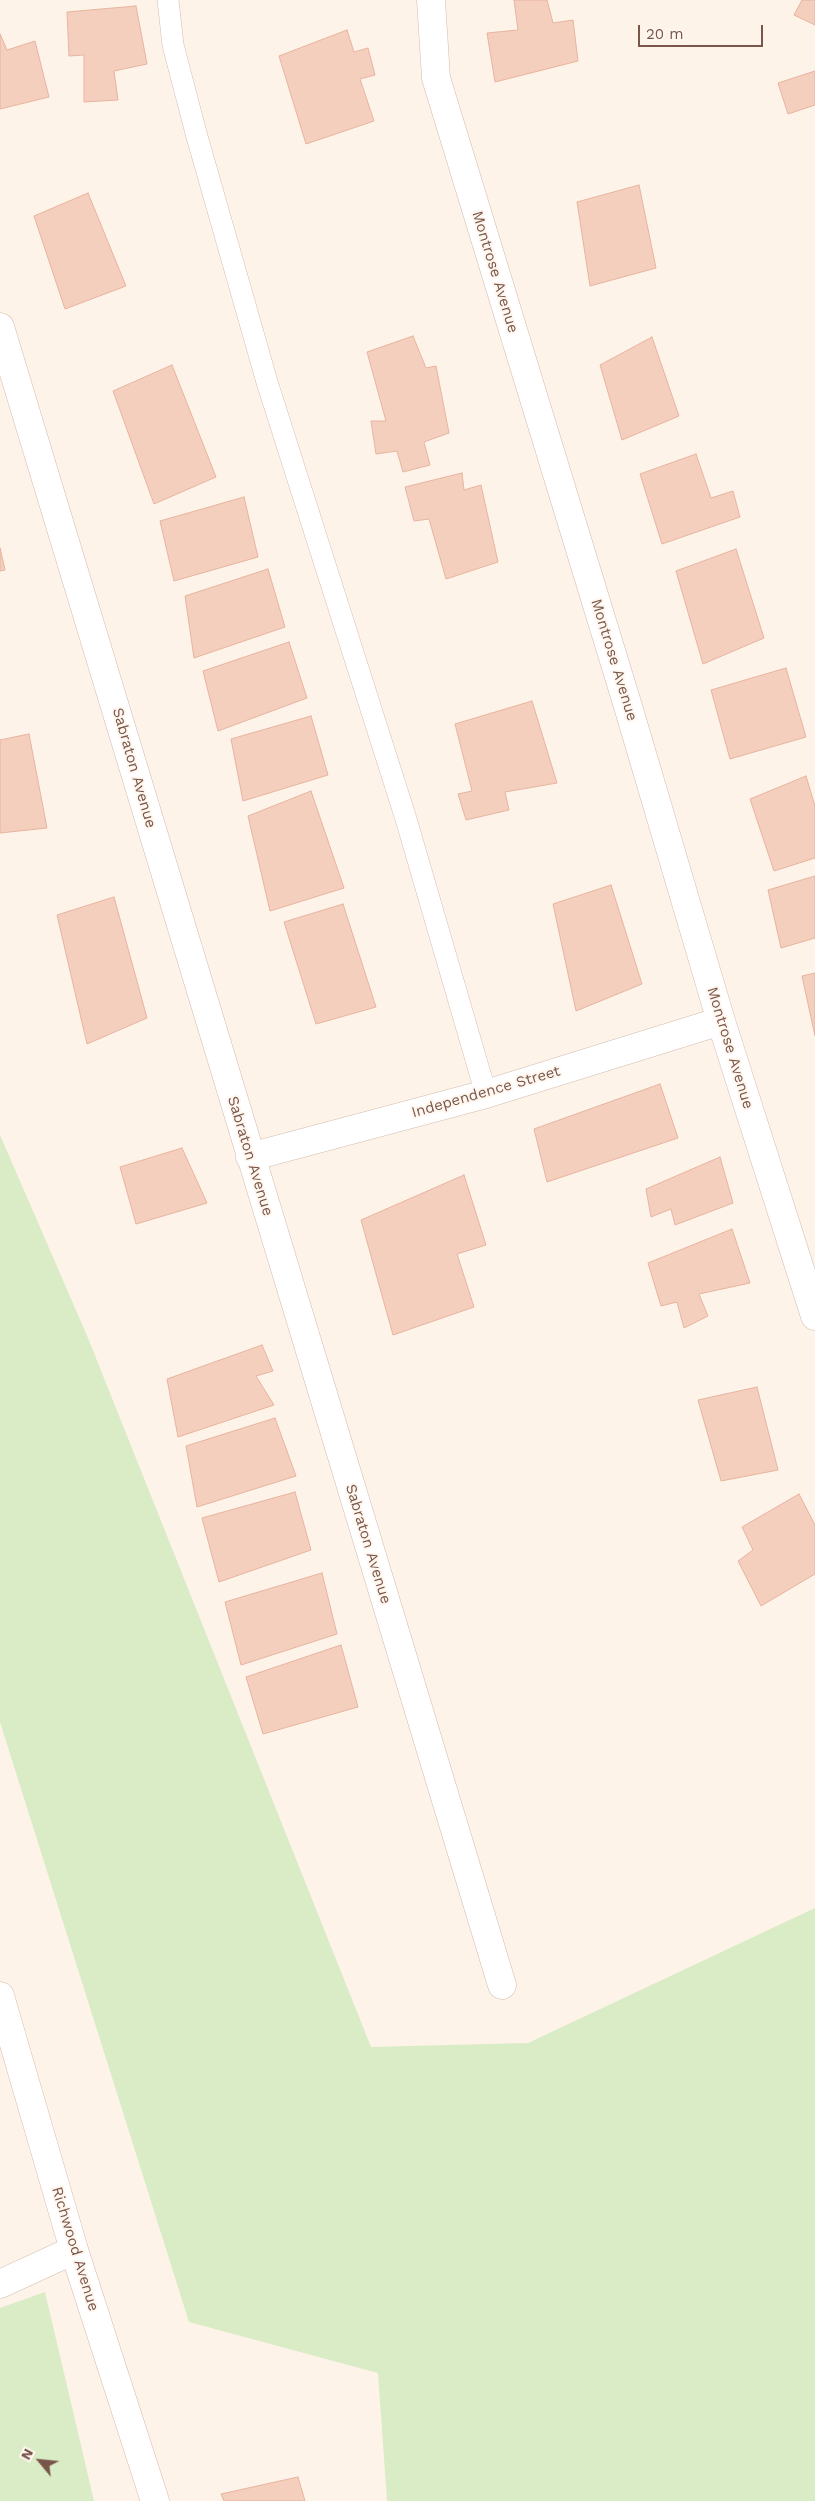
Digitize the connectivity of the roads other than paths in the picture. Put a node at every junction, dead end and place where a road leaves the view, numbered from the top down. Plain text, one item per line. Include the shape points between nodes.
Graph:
1 (168, 0) edge
2 (432, 0) edge
3 (0, 327) edge
4 (721, 1021) junction
5 (486, 1094) junction
6 (250, 1157) junction
7 (815, 1316) edge
8 (502, 1985) dead end
9 (0, 1996) edge
10 (74, 2250) junction
11 (0, 2284) edge
12 (155, 2501) edge

1 - 5 lane via 173,45 267,382 406,819
2 - 4 street, Montrose Avenue via 436,78
3 - 6 street, Sabraton Avenue
4 - 5 street, Independence Street
4 - 7 street, Montrose Avenue
5 - 6 street, Independence Street
6 - 8 street, Sabraton Avenue
9 - 10 street, Richwood Avenue
10 - 11 street
10 - 12 street, Richwood Avenue

